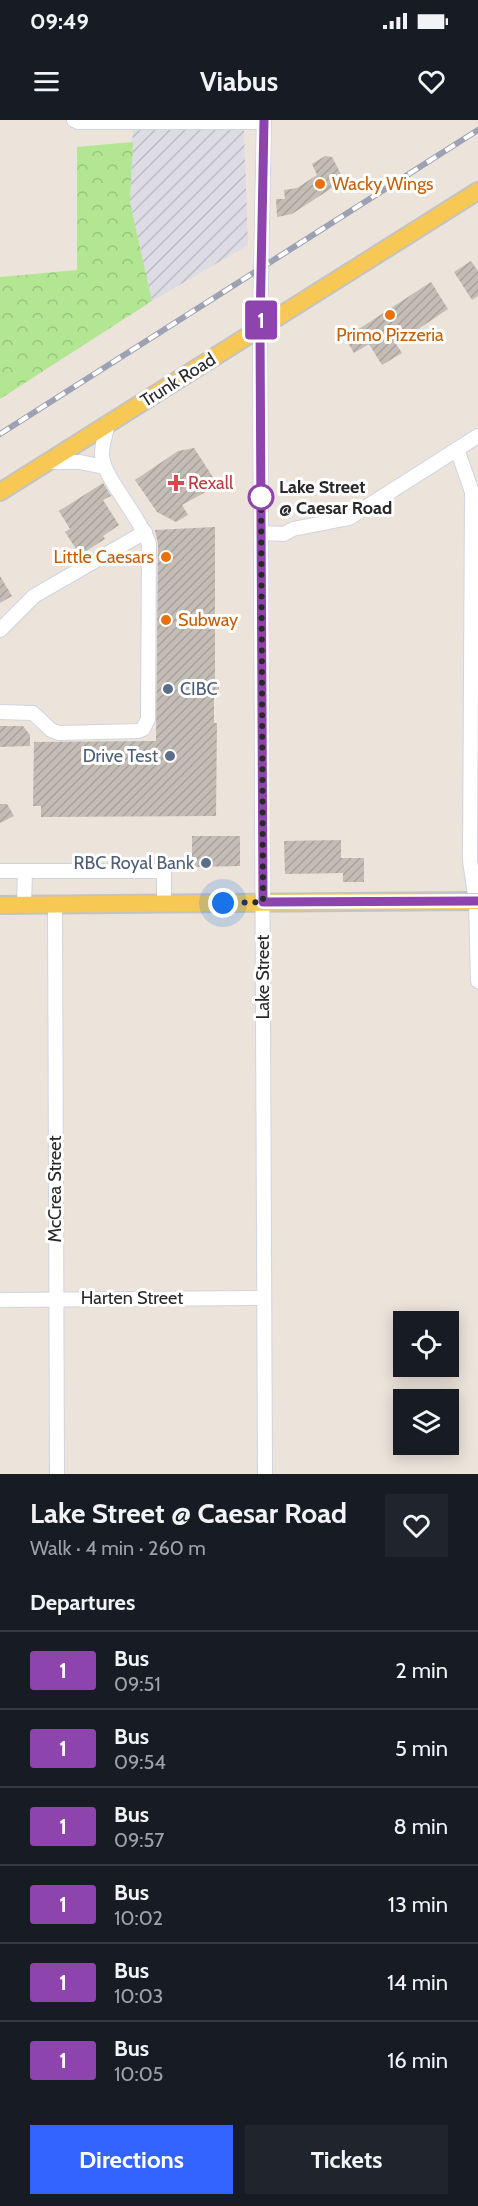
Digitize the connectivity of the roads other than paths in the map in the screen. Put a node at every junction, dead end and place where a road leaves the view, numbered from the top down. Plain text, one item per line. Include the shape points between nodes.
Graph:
1 (74, 120) edge
2 (264, 121) edge
3 (478, 191) edge
4 (260, 327) junction
5 (108, 423) junction
6 (478, 436) edge
7 (458, 449) junction
8 (48, 462) junction
9 (104, 467) junction
10 (0, 492) edge
11 (145, 532) junction
12 (261, 533) junction
13 (0, 630) edge
14 (0, 712) edge
15 (474, 718) edge
16 (0, 871) edge
17 (25, 871) junction
18 (477, 901) edge
19 (263, 902) junction
20 (164, 903) junction
21 (0, 904) edge
22 (24, 904) junction
23 (55, 904) junction
24 (478, 981) edge
25 (55, 1298) junction
26 (263, 1298) junction
27 (0, 1300) edge
28 (57, 1474) edge
29 (265, 1474) edge

1 - 2 street
2 - 4 street, Lake Street
3 - 4 main road, Trunk Road
4 - 5 main road, Trunk Road
4 - 12 street, Lake Street
5 - 8 main road, Trunk Road
5 - 9 street via 102,448
6 - 7 street
7 - 12 street via 349,518 284,534
7 - 15 street via 472,492
8 - 9 street
8 - 10 main road, Trunk Road
9 - 11 street
11 - 13 street via 34,596
11 - 14 street via 149,544 148,719 142,729 59,732 51,730 33,713
12 - 19 street, Lake Street
15 - 18 street via 470,861
16 - 17 street
17 - 20 street via 164,871
17 - 22 street
18 - 19 main road
18 - 24 street
19 - 20 main road
19 - 26 street, Lake Street
20 - 23 main road
21 - 22 main road
22 - 23 main road
23 - 25 street, McCrea Street
25 - 26 street, Harten Street
25 - 27 street, Harten Street
25 - 28 street, McCrea Street
26 - 29 street, Lake Street

